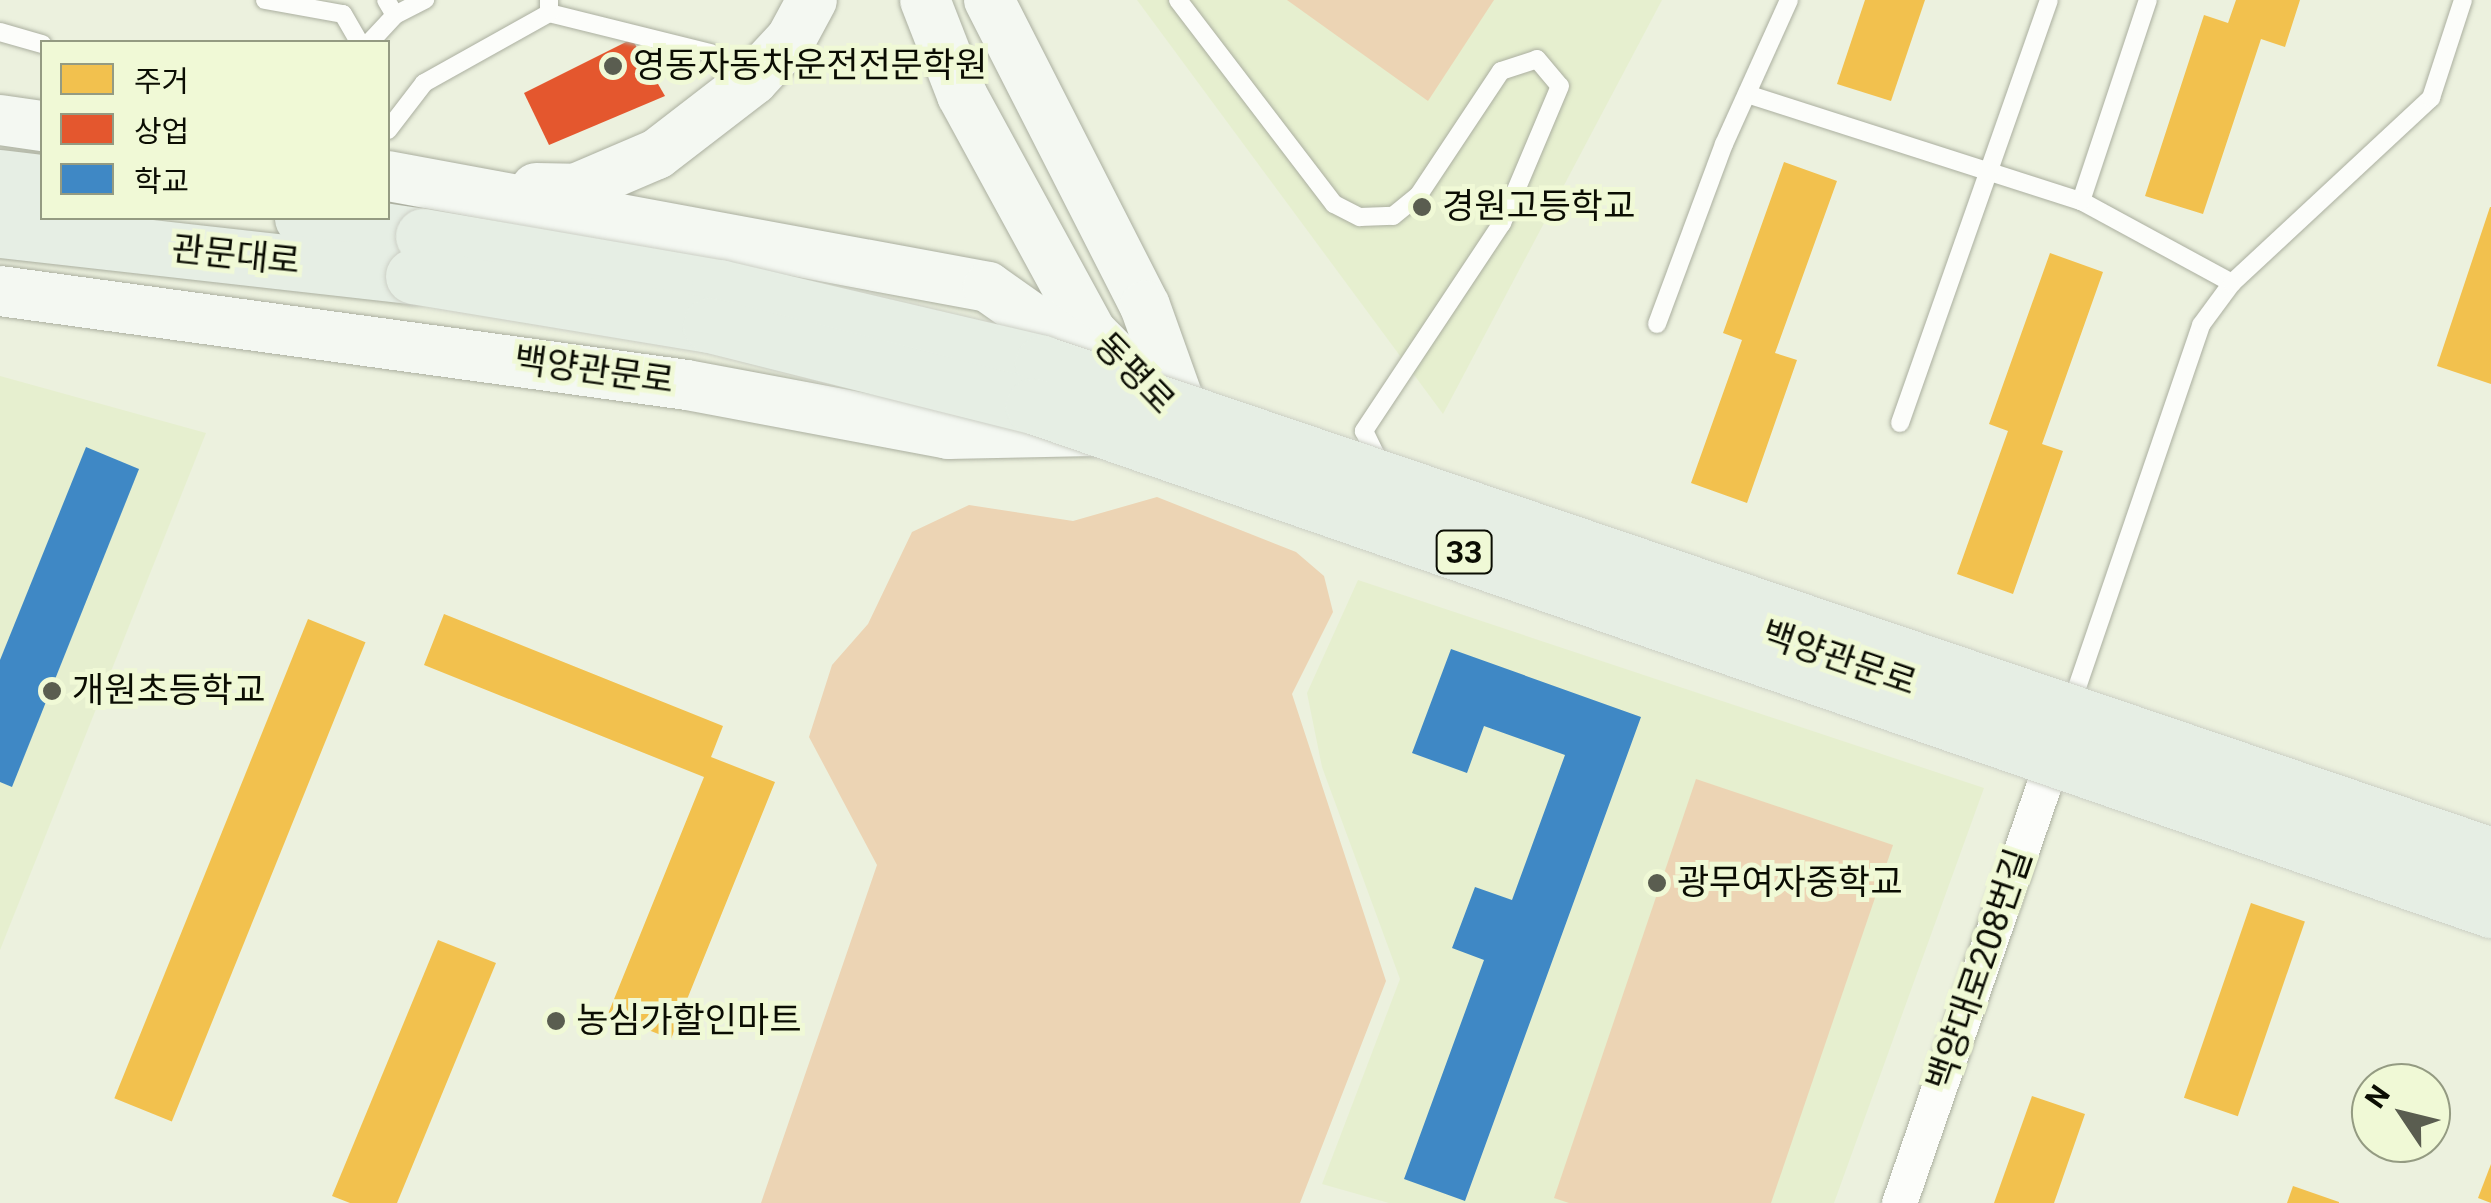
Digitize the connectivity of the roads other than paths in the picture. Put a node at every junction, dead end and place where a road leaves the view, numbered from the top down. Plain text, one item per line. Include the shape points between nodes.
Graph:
1 (265, 0) edge
2 (425, 0) edge
3 (812, 0) edge
4 (926, 0) edge
5 (990, 0) edge
6 (1178, 0) edge
7 (1789, 0) edge
8 (2049, 0) edge
9 (2148, 0) edge
10 (2463, 0) edge
11 (549, 6) edge
12 (390, 8) edge
13 (0, 32) edge
14 (358, 40) edge
15 (371, 40) edge
16 (40, 44) edge
17 (711, 52) dead end
18 (1748, 94) junction
19 (0, 120) edge
20 (40, 126) edge
21 (390, 127) edge
22 (1992, 172) junction
23 (390, 176) edge
24 (0, 178) edge
25 (40, 182) edge
26 (448, 185) junction
27 (2081, 200) junction
28 (308, 220) edge
29 (0, 230) edge
30 (418, 256) junction
31 (2232, 283) junction
32 (0, 292) edge
33 (1657, 324) dead end
34 (1900, 423) dead end
35 (1189, 429) junction
36 (1398, 503) junction
37 (2060, 736) junction
38 (2491, 856) edge
39 (2491, 885) edge
40 (2491, 910) edge
41 (1899, 1203) edge

1 - 14 lane via 343,14
2 - 12 lane
3 - 26 main road via 791,39 753,80 656,154 576,190
4 - 35 main road, 동평로 via 962,95 1092,333
5 - 35 main road, 동평로 via 1145,306
6 - 36 lane via 1334,204 1360,217 1393,216 1418,196 1501,72 1538,59 1560,86 1502,223 1364,431
7 - 18 lane
8 - 22 lane
9 - 27 lane
10 - 31 lane via 2431,98
11 - 17 lane
11 - 21 lane via 424,83
12 - 15 lane
13 - 16 lane
18 - 22 lane
18 - 33 lane
19 - 20 main road
22 - 27 lane
22 - 34 lane
23 - 26 main road, 백양관문로
24 - 25 highway
26 - 35 main road, 백양관문로 via 988,287
27 - 31 lane
28 - 30 highway, 관문대로 / 33
29 - 30 highway, 관문대로 / 33
30 - 38 highway, 33, bridge via 719,287 1042,364
30 - 40 highway, 33, bridge via 1033,406
31 - 37 lane via 2192,346
32 - 35 main road, 백양관문로 via 688,384 948,434
35 - 36 main road, 백양관문로
36 - 37 main road, 백양관문로
37 - 39 main road, 백양관문로
37 - 41 street, 백양대로208번길

